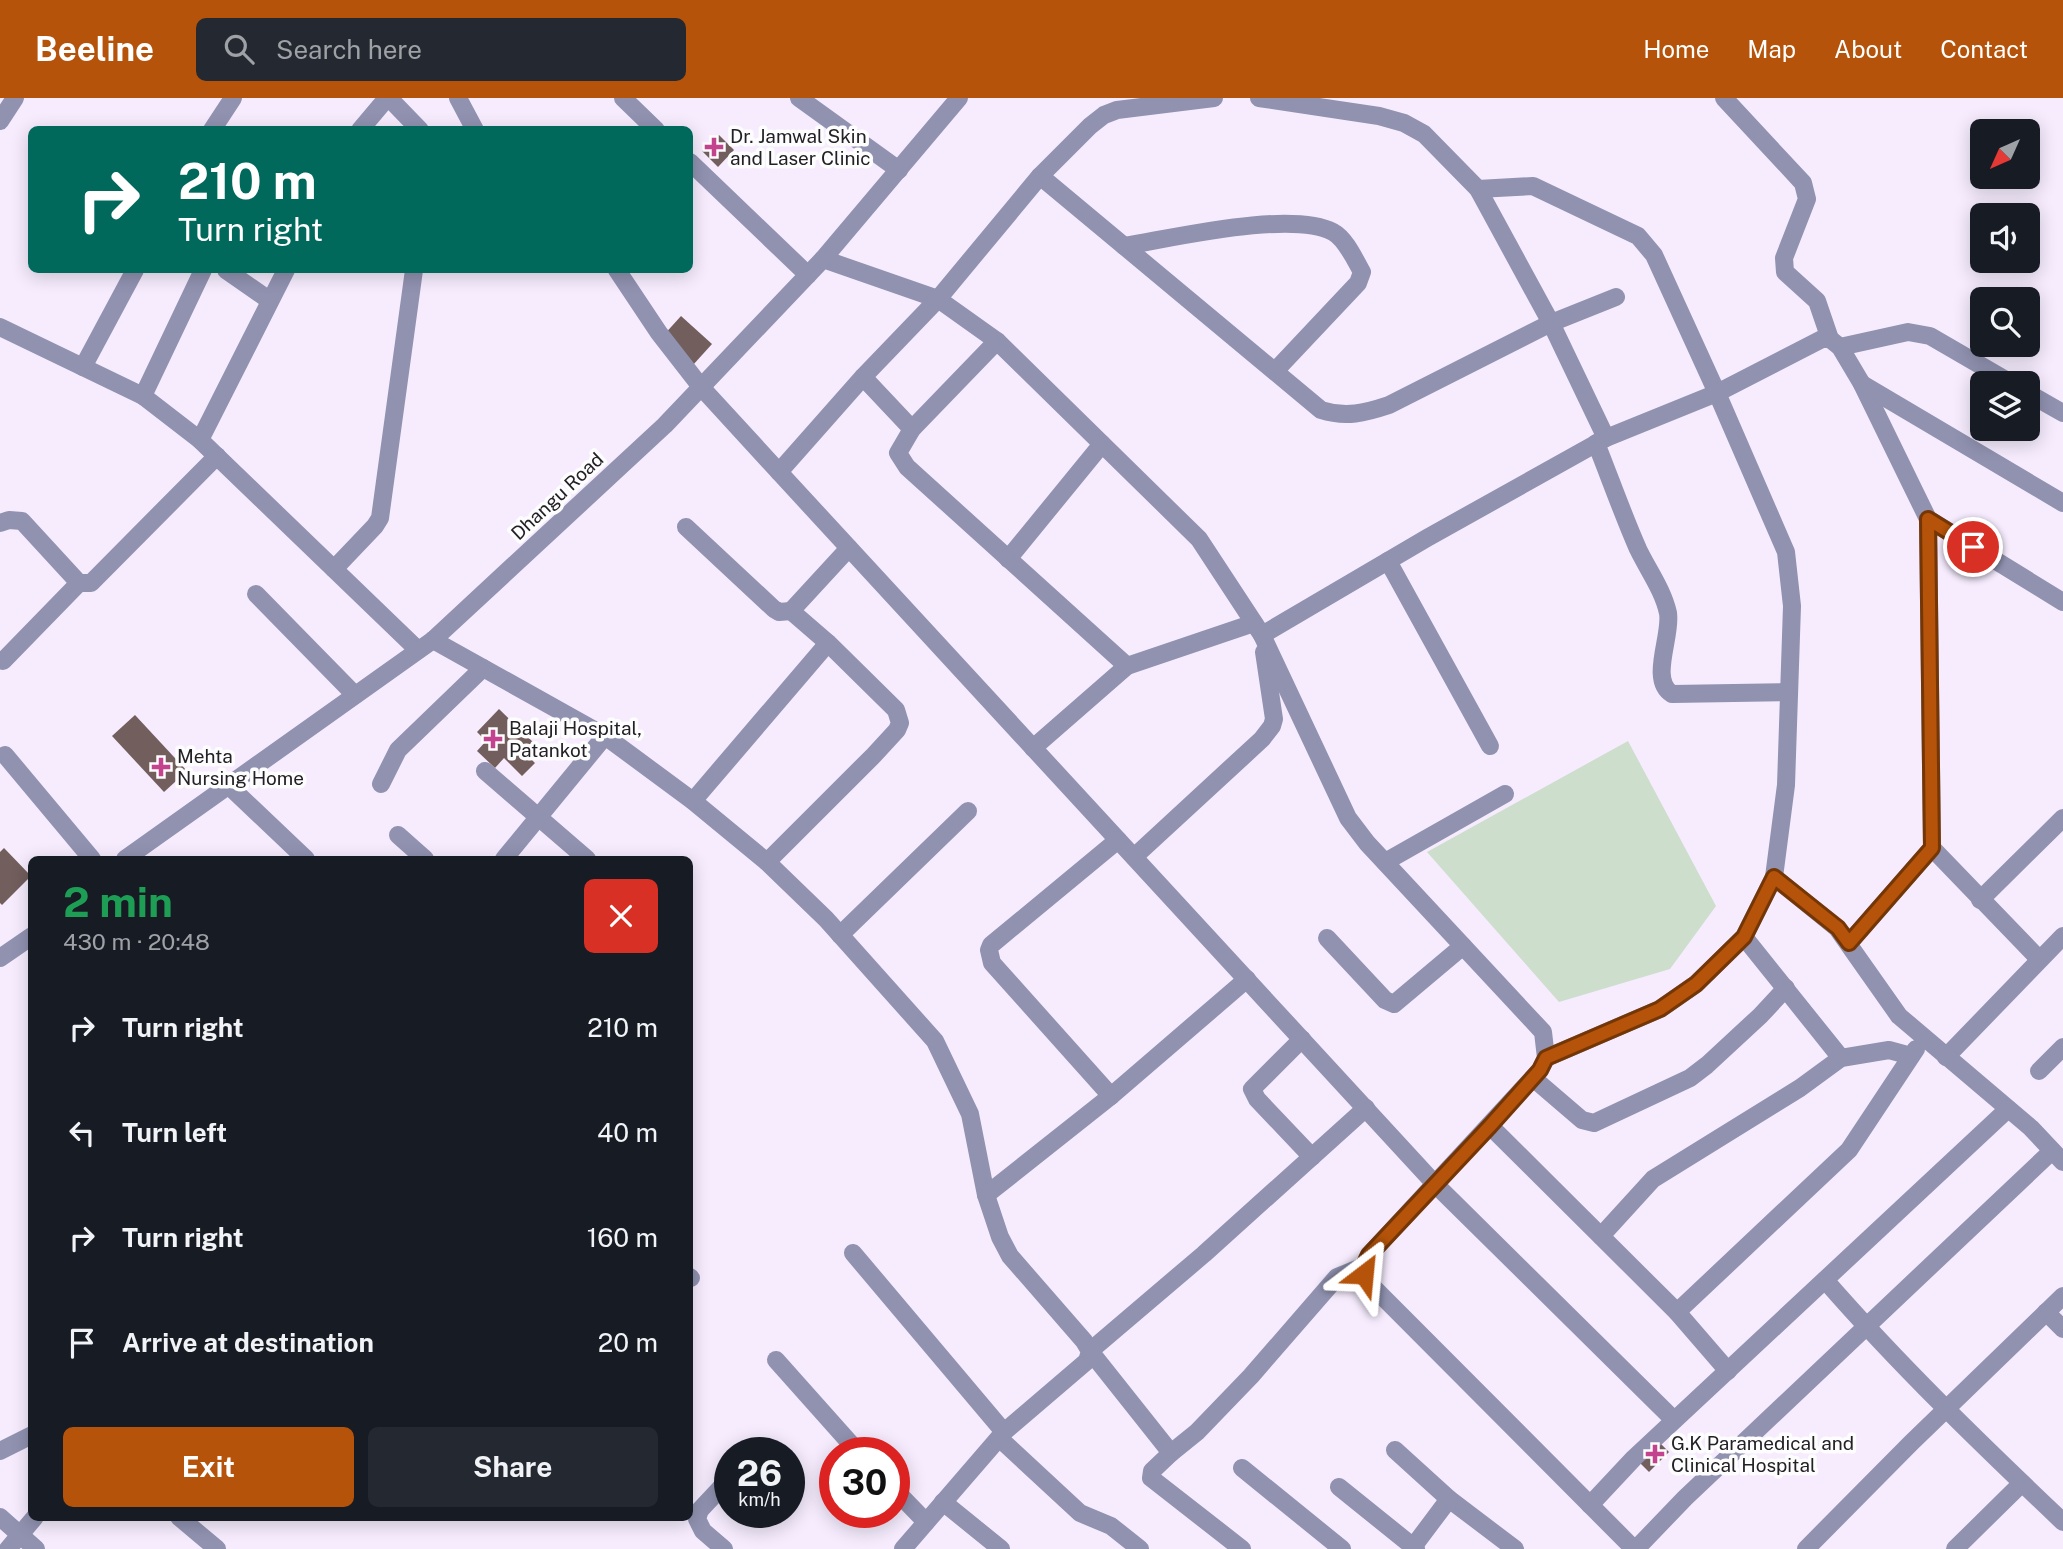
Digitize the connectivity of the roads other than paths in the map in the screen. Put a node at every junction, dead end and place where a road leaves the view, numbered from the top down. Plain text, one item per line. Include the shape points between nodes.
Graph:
1 (233, 98) edge
2 (388, 98) edge
3 (458, 98) edge
4 (623, 98) edge
5 (799, 98) edge
6 (959, 98) edge
7 (1213, 98) edge
8 (1259, 98) edge
9 (1724, 98) edge
10 (12, 99) edge
11 (1295, 101) edge
12 (1148, 102) edge
13 (1113, 104) edge
14 (0, 121) edge
15 (215, 126) edge
16 (364, 126) edge
17 (416, 126) edge
18 (473, 126) edge
19 (652, 126) edge
20 (693, 165) edge
21 (899, 170) junction
22 (1040, 176) junction
23 (1478, 189) junction
24 (1124, 246) junction
25 (823, 259) junction
26 (133, 273) edge
27 (202, 273) edge
28 (230, 273) edge
29 (284, 273) edge
30 (414, 273) edge
31 (619, 273) edge
32 (808, 275) junction
33 (1616, 297) dead end
34 (938, 299) junction
35 (270, 300) junction
36 (1551, 323) junction
37 (0, 327) edge
38 (997, 341) junction
39 (1835, 343) junction
40 (83, 367) junction
41 (1275, 371) junction
42 (1990, 371) edge
43 (863, 377) junction
44 (1862, 384) junction
45 (701, 387) junction
46 (1717, 393) junction
47 (143, 396) junction
48 (2040, 400) edge
49 (2063, 413) edge
50 (912, 429) junction
51 (200, 440) junction
52 (1601, 441) junction
53 (1102, 444) junction
54 (217, 456) junction
55 (779, 472) junction
56 (2063, 503) edge
57 (1928, 519) junction
58 (0, 523) edge
59 (686, 527) dead end
60 (849, 548) junction
61 (1008, 559) junction
62 (1388, 561) junction
63 (334, 569) junction
64 (79, 583) junction
65 (256, 594) dead end
66 (2063, 602) edge
67 (791, 611) junction
68 (1258, 629) junction
69 (828, 643) junction
70 (426, 645) junction
71 (3, 662) dead end
72 (1127, 666) junction
73 (482, 667) junction
74 (1789, 692) junction
75 (355, 695) junction
76 (605, 736) junction
77 (1490, 746) dead end
78 (1033, 748) junction
79 (5, 755) dead end
80 (485, 771) dead end
81 (381, 784) dead end
82 (228, 785) junction
83 (1504, 794) dead end
84 (693, 801) junction
85 (968, 811) dead end
86 (537, 818) junction
87 (2063, 818) edge
88 (398, 835) dead end
89 (1118, 840) junction
90 (1932, 848) junction
91 (89, 856) edge
92 (129, 856) edge
93 (303, 856) edge
94 (422, 856) edge
95 (506, 856) edge
96 (583, 856) edge
97 (1133, 857) junction
98 (767, 862) junction
99 (1385, 862) junction
100 (1774, 877) junction
101 (1980, 900) junction
102 (840, 934) junction
103 (2063, 936) edge
104 (1744, 937) junction
105 (1327, 938) dead end
106 (28, 939) edge
107 (1849, 943) junction
108 (1463, 946) junction
109 (0, 958) edge
110 (2039, 959) junction
111 (1247, 979) junction
112 (1786, 988) junction
113 (1924, 1037) junction
114 (1302, 1039) junction
115 (2063, 1047) edge
116 (1911, 1056) junction
117 (1946, 1056) junction
118 (1546, 1058) junction
119 (1841, 1058) junction
120 (2039, 1071) dead end
121 (1532, 1078) junction
122 (1111, 1096) junction
123 (1366, 1108) junction
124 (2008, 1109) junction
125 (1490, 1126) junction
126 (1312, 1157) junction
127 (2058, 1157) edge
128 (1435, 1184) junction
129 (986, 1195) junction
130 (1601, 1236) junction
131 (853, 1253) dead end
132 (1364, 1266) junction
133 (1825, 1280) junction
134 (2063, 1296) edge
135 (1677, 1312) junction
136 (2046, 1312) junction
137 (1866, 1327) junction
138 (2063, 1329) edge
139 (1090, 1351) junction
140 (776, 1360) dead end
141 (1728, 1371) junction
142 (1946, 1409) junction
143 (1674, 1420) junction
144 (1002, 1435) junction
145 (28, 1437) edge
146 (845, 1437) edge
147 (1395, 1450) dead end
148 (0, 1451) edge
149 (1171, 1453) junction
150 (1242, 1468) dead end
151 (2022, 1483) junction
152 (1339, 1487) dead end
153 (714, 1495) edge
154 (1450, 1499) junction
155 (943, 1502) junction
156 (1590, 1505) junction
157 (910, 1506) edge
158 (0, 1517) edge
159 (32, 1521) edge
160 (184, 1521) edge
161 (926, 1522) junction
162 (2063, 1522) edge
163 (14, 1542) edge
164 (914, 1545) edge
165 (1415, 1548) edge
166 (36, 1549) edge
167 (217, 1549) edge
168 (724, 1549) edge
169 (1001, 1549) edge
170 (1140, 1549) edge
171 (1242, 1549) edge
172 (1342, 1549) edge
173 (1515, 1549) edge
174 (1635, 1549) edge
175 (1807, 1549) edge
176 (1955, 1549) edge

1 - 15 street
2 - 16 street
2 - 17 street
3 - 18 street
4 - 19 street
5 - 21 street
6 - 21 street, Dhangu Road
7 - 12 street
8 - 11 street
9 - 39 street via 1803,183 1807,199 1784,266 1817,301
10 - 14 street
11 - 23 street via 1404,123 1423,134
12 - 13 street
13 - 22 street
20 - 32 street
21 - 25 street, Dhangu Road
22 - 24 street
22 - 34 street
23 - 36 street
23 - 46 street via 1533,186 1638,236 1654,255
24 - 41 street
24 - 41 street via 1269,223 1301,223 1335,233 1362,272 1358,284
25 - 32 street, Dhangu Road
25 - 34 street
26 - 40 street
27 - 47 street
28 - 35 street
29 - 35 street
30 - 63 street via 380,518
31 - 45 street
32 - 45 street, Dhangu Road
33 - 36 street
34 - 38 street
34 - 43 street
35 - 51 street
36 - 41 street via 1367,413 1336,415 1321,410
36 - 52 street
37 - 40 street
38 - 50 street
38 - 53 street
39 - 42 street via 1918,332
39 - 44 street
39 - 46 street via 1822,339
40 - 47 street
43 - 50 street
43 - 55 street
44 - 56 street
44 - 57 street
45 - 55 street
45 - 70 street, Dhangu Road
46 - 52 street
46 - 74 street via 1786,552 1792,606
47 - 51 street
48 - 49 street
50 - 61 street via 899,449 900,459
51 - 54 street
52 - 62 street
52 - 74 street via 1638,549 1664,598 1668,615 1662,685 1672,694
53 - 61 street
53 - 68 street via 1199,539
54 - 63 street
54 - 64 street via 90,583
55 - 60 street
57 - 66 street
57 - 90 street
58 - 64 street via 22,521
59 - 67 street via 774,609
60 - 67 street
60 - 78 street
61 - 72 street
62 - 68 street
62 - 77 street
63 - 70 street
64 - 71 street
65 - 75 street
67 - 69 street
68 - 72 street
68 - 97 street via 1272,726
68 - 99 street via 1348,818
69 - 84 street
69 - 98 street via 896,710 900,723
70 - 73 street
70 - 75 street, Dhangu Road
72 - 78 street
73 - 76 street
73 - 81 street via 398,750
74 - 100 street via 1786,785
75 - 82 street, Dhangu Road
76 - 84 street
76 - 86 street
78 - 89 street
79 - 91 street
80 - 86 street
82 - 92 street, Dhangu Road
82 - 93 street
83 - 99 street
84 - 98 street
85 - 102 street
86 - 95 street
86 - 96 street
87 - 101 street
88 - 94 street
89 - 97 street
89 - 122 street via 989,950 992,963
90 - 101 street
90 - 107 street
97 - 111 street
98 - 102 street
99 - 108 street
100 - 104 street
100 - 107 street via 1838,928
101 - 110 street
102 - 129 street via 935,1041 970,1114
103 - 110 street
104 - 112 street
104 - 118 street via 1696,984 1660,1009
105 - 108 street via 1394,1004
106 - 109 street
107 - 113 street via 1899,1016
108 - 118 street via 1543,1032
110 - 117 street
111 - 114 street
111 - 122 street
112 - 119 street
112 - 121 street via 1690,1078 1594,1123 1582,1119
113 - 116 street
113 - 117 street
114 - 123 street
114 - 126 street via 1252,1089
115 - 120 street
116 - 119 street via 1889,1050
116 - 135 street via 1849,1150
117 - 124 street
118 - 121 street
119 - 130 street via 1653,1179
121 - 125 street
122 - 129 street
123 - 126 street
123 - 128 street
124 - 127 street
124 - 133 street
125 - 128 street
125 - 130 street
126 - 139 street
127 - 137 street
128 - 132 street
128 - 143 street
129 - 139 street via 1010,1256
130 - 135 street
131 - 144 street
132 - 149 street via 1337,1277 1251,1376
132 - 156 street via 1368,1282
133 - 137 street
133 - 141 street
134 - 136 street
135 - 141 street
136 - 138 street
136 - 142 street
137 - 142 street
137 - 174 street
139 - 144 street via 1087,1361
139 - 149 street
140 - 146 street
141 - 143 street
142 - 151 street
142 - 175 street
143 - 156 street
144 - 155 street
144 - 170 street via 1080,1513 1111,1526
145 - 148 street
147 - 154 street
149 - 171 street via 1152,1471 1151,1478
150 - 172 street
151 - 162 street
151 - 176 street
152 - 165 street
153 - 168 street via 697,1519
154 - 165 street
154 - 173 street
155 - 161 street
155 - 169 street
156 - 174 street
157 - 161 street
158 - 163 street
159 - 163 street
160 - 167 street
161 - 164 street
163 - 166 street

